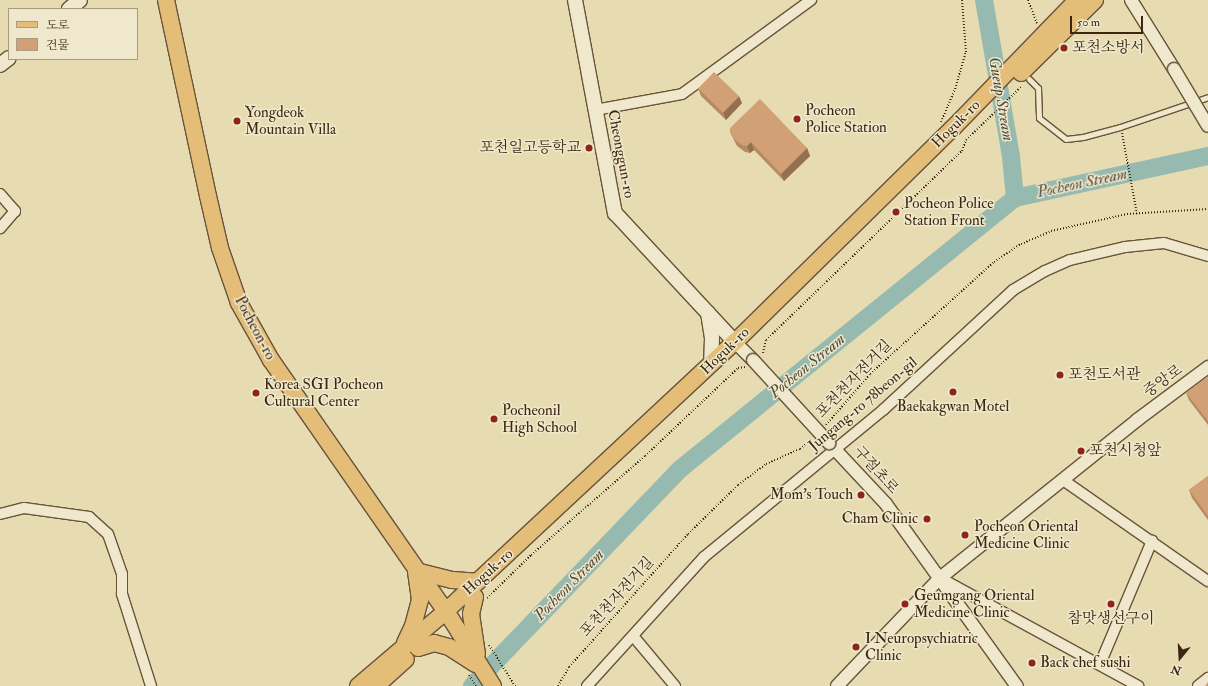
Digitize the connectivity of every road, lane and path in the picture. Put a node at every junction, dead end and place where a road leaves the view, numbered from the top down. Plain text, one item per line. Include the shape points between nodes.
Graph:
1 (80, 0) edge
2 (166, 0) edge
3 (575, 0) edge
4 (811, 0) edge
5 (962, 0) edge
6 (1028, 0) edge
7 (1077, 0) edge
8 (1096, 0) edge
9 (1132, 0) edge
10 (70, 8) edge
11 (1042, 36) junction
12 (1031, 55) junction
13 (8, 59) edge
14 (0, 65) edge
15 (1029, 79) joint
16 (1208, 97) edge
17 (595, 110) junction
18 (1208, 126) edge
19 (950, 136) junction
20 (1124, 140) dead end
21 (0, 194) edge
22 (1208, 209) edge
23 (1137, 214) junction
24 (0, 228) edge
25 (1208, 256) edge
26 (708, 312) junction
27 (748, 354) junction
28 (712, 364) junction
29 (1208, 367) edge
30 (822, 428) dead end
31 (816, 433) dead end
32 (832, 445) junction
33 (1063, 480) junction
34 (0, 514) edge
35 (1152, 541) junction
36 (416, 571) junction
37 (940, 578) junction
38 (1208, 582) edge
39 (476, 599) junction
40 (451, 620) junction
41 (634, 637) junction
42 (487, 642) dead end
43 (410, 648) junction
44 (1100, 664) junction
45 (480, 667) junction
46 (1208, 678) edge
47 (151, 686) edge
48 (358, 686) edge
49 (376, 686) edge
50 (493, 686) edge
51 (514, 686) edge
52 (558, 686) edge
53 (587, 686) edge
54 (675, 686) edge
55 (837, 686) edge
56 (1017, 686) edge
57 (1138, 686) edge
58 (1198, 686) edge

1 - 10 main road
2 - 36 main road, Pocheon-ro via 220,248 239,303 271,360
3 - 17 main road, Cheonggun-ro
4 - 17 street via 682,94
5 - 19 path via 966,52 956,86 941,118
6 - 11 path
7 - 11 main road, Hoguk-ro
8 - 12 main road, Hoguk-ro
9 - 18 street, bridge
11 - 12 main road, Hoguk-ro
12 - 19 main road, Hoguk-ro
13 - 14 main road
15 - 16 lane via 1038,88 1039,118 1066,139 1120,127
15 - 27 path via 966,140 962,151 766,340
17 - 26 main road, Cheonggun-ro via 615,213
19 - 27 main road, Hoguk-ro
20 - 23 path
21 - 24 street via 15,211
22 - 23 path, 포천천자전거길
23 - 30 path, 포천천자전거길 via 1051,231 1021,244 994,262 870,374
25 - 32 street, Jungang-ro 78beon-gil via 1164,243 1118,248 1070,260 1045,271 1013,290 894,400
26 - 27 main road, Cheonggun-ro
26 - 28 main road
27 - 28 main road, Hoguk-ro
27 - 32 street, 구절초로, bridge
27 - 39 main road, Hoguk-ro
27 - 39 path via 738,368 645,456 532,556
28 - 39 main road, Hoguk-ro
29 - 33 street, 중앙로
31 - 52 path, 포천천자전거길 via 800,449 766,464 738,486 694,528 569,667
32 - 37 street, 구절초로 via 886,504
32 - 41 street, Jungang-ro 78beon-gil via 704,557
33 - 35 street
33 - 37 street, 중앙로
34 - 47 street via 24,508 89,517 108,534 122,574 122,594
35 - 38 street
35 - 44 street
36 - 39 main road via 452,580
36 - 40 main road, Pocheon-ro
36 - 43 main road via 420,600
37 - 44 street
37 - 55 street, 중앙로
37 - 56 street, 구절초로
39 - 40 main road, Hoguk-ro
39 - 45 main road via 472,632
40 - 43 main road, Hoguk-ro
40 - 45 main road, Pocheon-ro
41 - 53 street, Jungang-ro 78beon-gil
41 - 54 street
42 - 51 path
43 - 45 main road via 434,643 450,647
43 - 48 main road, Hoguk-ro
43 - 49 main road, Hoguk-ro
44 - 57 street
45 - 50 main road, Pocheon-ro
46 - 58 street

